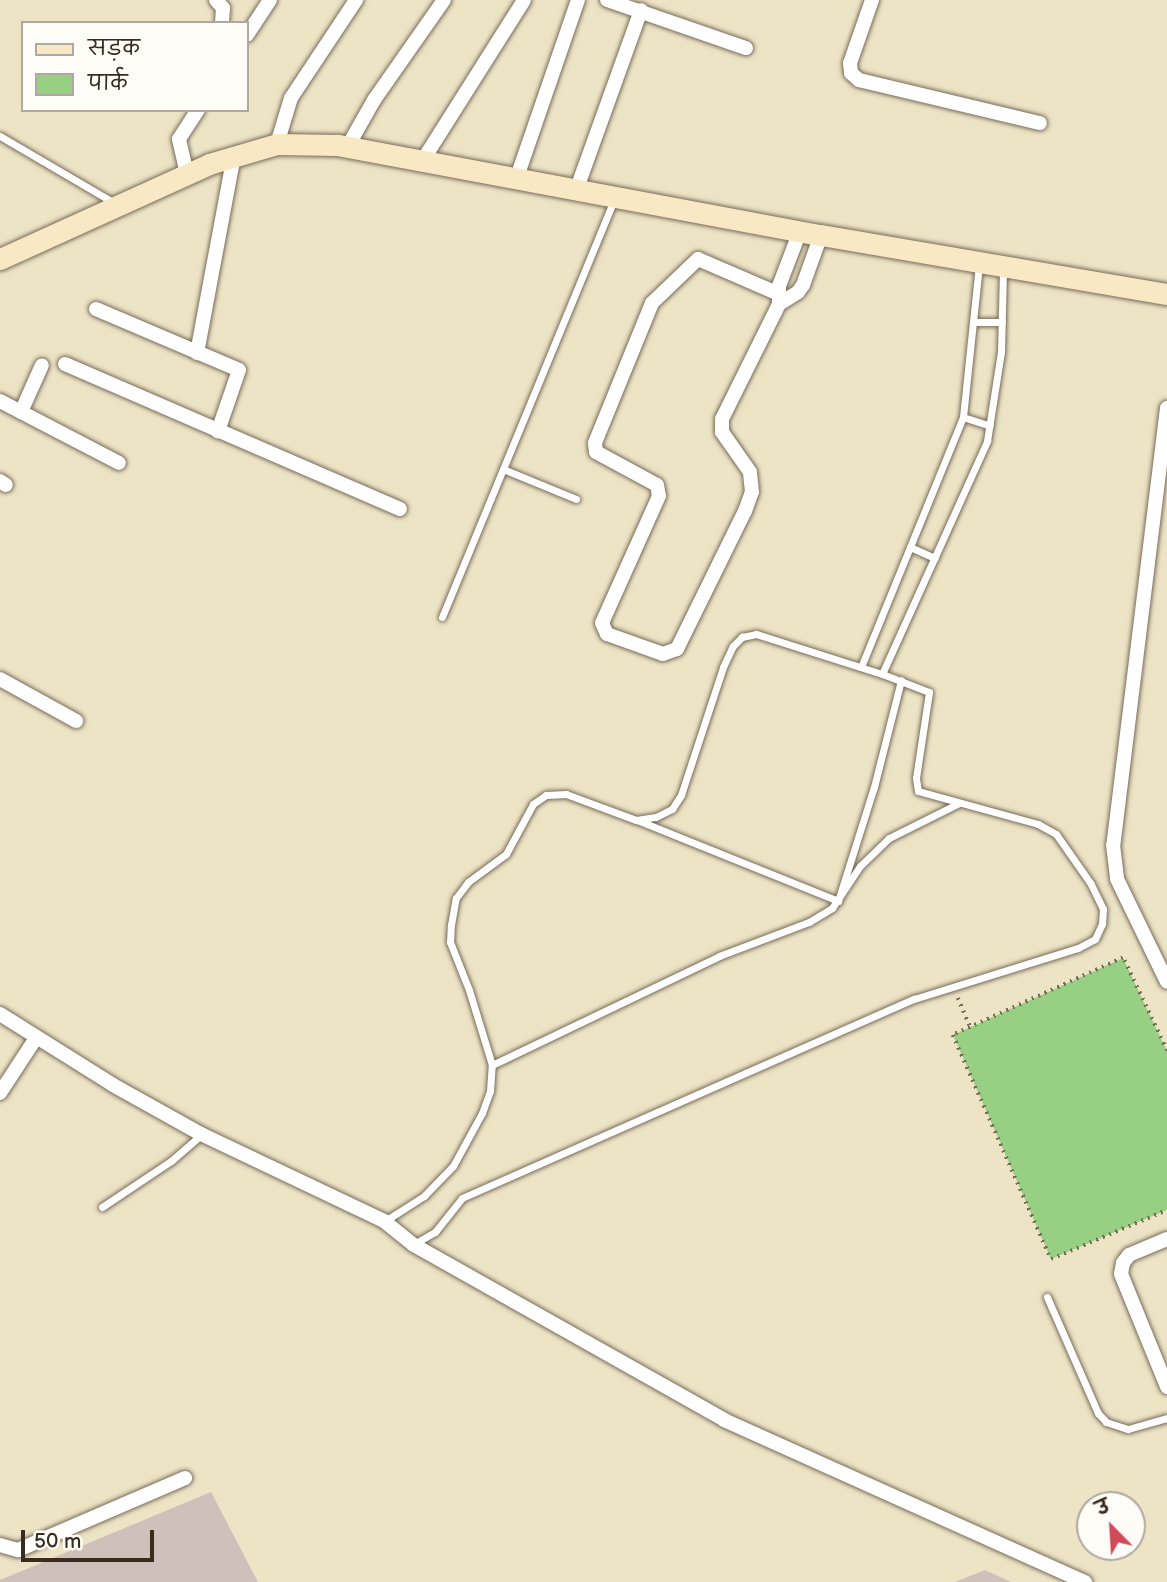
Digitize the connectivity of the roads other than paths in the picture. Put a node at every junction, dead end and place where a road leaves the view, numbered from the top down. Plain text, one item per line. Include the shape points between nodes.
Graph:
1 (216, 0) edge
2 (270, 0) edge
3 (356, 0) edge
4 (444, 0) edge
5 (524, 0) edge
6 (578, 0) edge
7 (607, 0) edge
8 (872, 0) edge
9 (641, 10) junction
10 (222, 21) edge
11 (248, 33) edge
12 (746, 48) dead end
13 (197, 112) edge
14 (1040, 122) dead end
15 (0, 136) edge
16 (277, 144) junction
17 (348, 146) junction
18 (233, 156) junction
19 (423, 160) junction
20 (187, 174) junction
21 (517, 177) junction
22 (577, 188) junction
23 (615, 195) junction
24 (117, 205) junction
25 (800, 231) junction
26 (821, 235) junction
27 (0, 259) edge
28 (980, 261) junction
29 (1003, 265) junction
30 (1167, 294) edge
31 (779, 299) junction
32 (96, 309) dead end
33 (973, 322) junction
34 (1002, 322) junction
35 (197, 353) junction
36 (65, 363) dead end
37 (42, 365) dead end
38 (0, 401) edge
39 (1167, 408) edge
40 (21, 412) junction
41 (963, 417) junction
42 (990, 426) junction
43 (218, 431) junction
44 (119, 463) dead end
45 (503, 469) junction
46 (576, 499) dead end
47 (400, 509) dead end
48 (910, 547) junction
49 (935, 558) junction
50 (442, 617) dead end
51 (861, 667) junction
52 (882, 674) junction
53 (0, 680) edge
54 (901, 680) junction
55 (76, 721) dead end
56 (960, 802) junction
57 (636, 820) junction
58 (838, 901) junction
59 (1167, 982) edge
60 (0, 1014) edge
61 (36, 1038) junction
62 (492, 1065) junction
63 (0, 1093) edge
64 (201, 1134) junction
65 (102, 1208) dead end
66 (384, 1221) junction
67 (1167, 1239) edge
68 (414, 1245) junction
69 (1046, 1297) dead end
70 (1167, 1387) edge
71 (1167, 1418) edge
72 (185, 1478) dead end
73 (0, 1545) edge
74 (1085, 1582) edge

1 - 10 street via 223,8
2 - 11 street
3 - 16 street via 291,98
4 - 17 street via 374,100
5 - 19 street
6 - 21 street
7 - 9 street
8 - 14 street via 850,63 851,73 859,80
9 - 12 street
9 - 22 street
13 - 20 street via 179,139
15 - 24 lane
16 - 17 street
16 - 18 street
17 - 19 street
18 - 20 street
18 - 35 street
19 - 21 street
20 - 24 street
21 - 22 street
22 - 23 street
23 - 25 street
23 - 45 lane
24 - 27 street
25 - 26 street
25 - 31 street
26 - 28 street
26 - 31 street via 803,285 798,292
28 - 29 street
28 - 33 lane
29 - 30 street
29 - 34 lane
31 - 31 street via 722,419 722,432 750,472 752,492 677,649 663,654 607,634 602,623 659,496 657,485 596,452 595,443 652,303 698,259
32 - 35 street
33 - 34 lane
33 - 41 lane
34 - 42 lane
35 - 43 street via 239,370
36 - 43 street
37 - 40 street
38 - 40 street
39 - 59 street via 1113,845 1117,879
40 - 44 street
41 - 42 lane
41 - 48 lane
42 - 49 lane via 988,441
43 - 47 street
45 - 46 lane
45 - 50 lane
48 - 49 lane
48 - 51 lane
49 - 52 lane
51 - 52 lane
51 - 57 lane via 757,634 743,637 723,667 681,795 672,809
52 - 54 lane
53 - 55 street
54 - 56 lane via 929,692 918,791
54 - 58 lane
56 - 58 lane via 881,845 860,866
56 - 68 lane via 1038,824 1056,834 1103,909 1095,939 914,999 462,1198 435,1232
57 - 58 lane
57 - 62 lane via 566,794 546,795 533,804 506,854 468,882 456,898 450,943
58 - 62 lane via 809,922 719,956
60 - 61 street
61 - 63 street
61 - 64 street
62 - 66 lane via 482,1113 453,1166 424,1196
64 - 65 lane via 171,1161
64 - 66 street
66 - 68 street
67 - 70 street via 1129,1255 1121,1275
68 - 74 street via 724,1420
69 - 71 lane via 1106,1422 1128,1429
72 - 73 street via 18,1550

